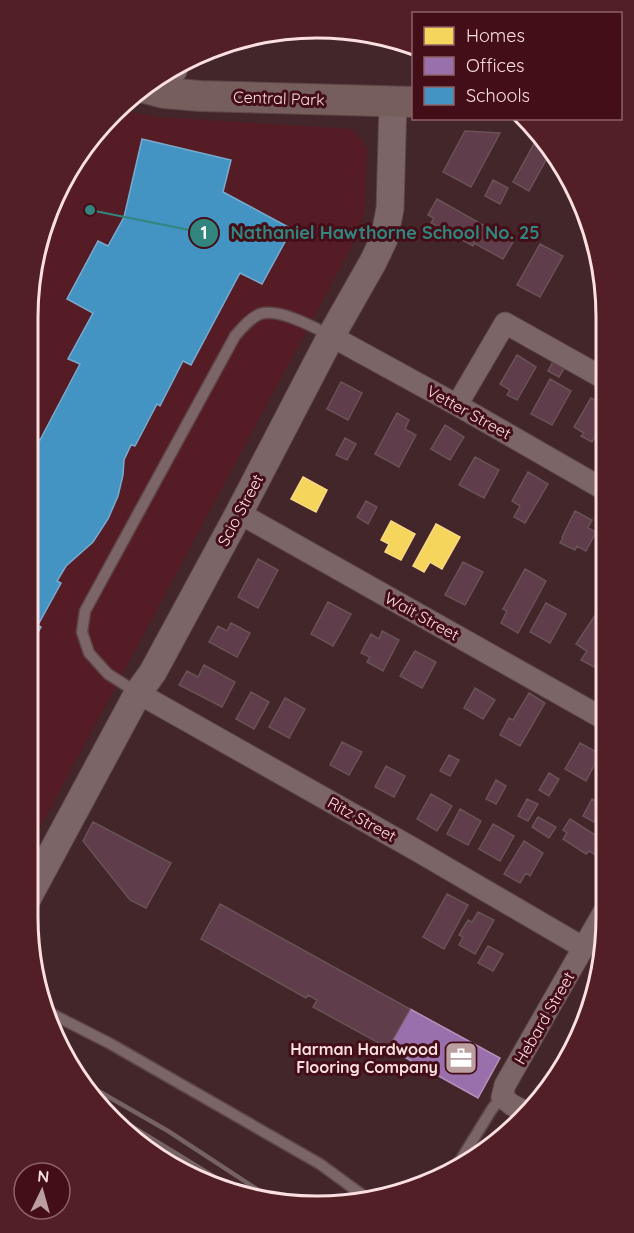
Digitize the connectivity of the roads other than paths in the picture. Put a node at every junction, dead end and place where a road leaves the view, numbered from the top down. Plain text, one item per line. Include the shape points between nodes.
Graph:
1 (163, 84) edge
2 (403, 102) edge
3 (331, 336) junction
4 (596, 375) edge
5 (457, 405) junction
6 (596, 485) edge
7 (239, 513) junction
8 (138, 693) junction
9 (596, 714) edge
10 (38, 870) edge
11 (596, 926) edge
12 (584, 948) junction
13 (56, 1016) edge
14 (502, 1096) junction
15 (520, 1109) edge
16 (465, 1153) edge
17 (359, 1192) edge

1 - 2 main road, Central Park via 200,96
2 - 3 street, Scio Street via 384,238
3 - 5 street, Vetter Street
3 - 7 street, Scio Street
3 - 8 lane via 282,314 261,314 235,336 86,611 82,633 89,653 108,674
4 - 5 street via 505,323
5 - 6 street, Vetter Street
7 - 8 street, Scio Street
7 - 9 street, Wait Street
8 - 10 street, Scio Street
8 - 12 street, Ritz Street
11 - 12 street, Hebard Street
12 - 14 street, Hebard Street
13 - 17 lane via 320,1164
14 - 15 street
14 - 16 lane

